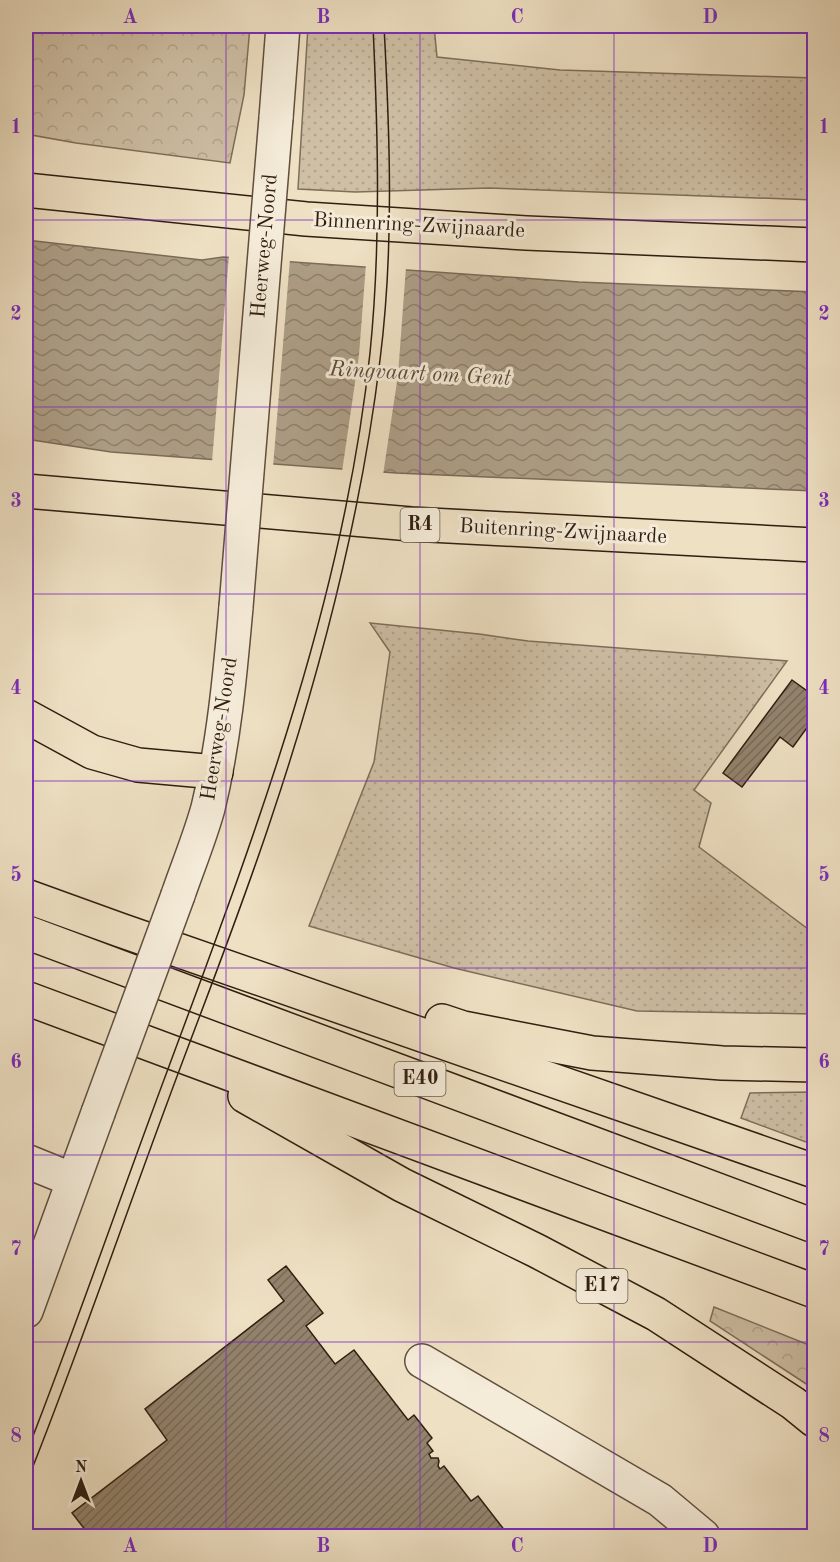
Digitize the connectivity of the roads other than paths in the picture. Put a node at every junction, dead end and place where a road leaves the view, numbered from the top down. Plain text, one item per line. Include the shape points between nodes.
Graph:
1 (283, 26) edge
2 (26, 190) edge
3 (814, 245) edge
4 (26, 491) edge
5 (814, 545) edge
6 (26, 716) edge
7 (216, 772) junction
8 (26, 896) edge
9 (120, 930) junction
10 (26, 932) edge
11 (26, 998) edge
12 (157, 1046) junction
13 (814, 1065) edge
14 (26, 1161) edge
15 (814, 1171) edge
16 (73, 1180) junction
17 (814, 1226) edge
18 (814, 1291) edge
19 (26, 1311) edge
20 (422, 1361) dead end
21 (814, 1420) edge
22 (703, 1536) edge

1 - 7 street, Heerweg-Noord, bridge via 229,689
2 - 3 main road, Binnenring-Zwijnaarde via 306,219
4 - 5 main road, Buitenring-Zwijnaarde / R4 via 411,525
6 - 7 main road via 92,752 138,765
7 - 16 street, Heerweg-Noord, bridge via 178,895
8 - 9 main road
9 - 13 main road via 464,1028 592,1053
9 - 15 main road
10 - 17 main road, E40
11 - 12 main road
12 - 18 main road
12 - 21 main road, E17 via 402,1185 656,1314
14 - 16 street
16 - 19 street, Heerweg-Noord
20 - 22 street via 660,1500

